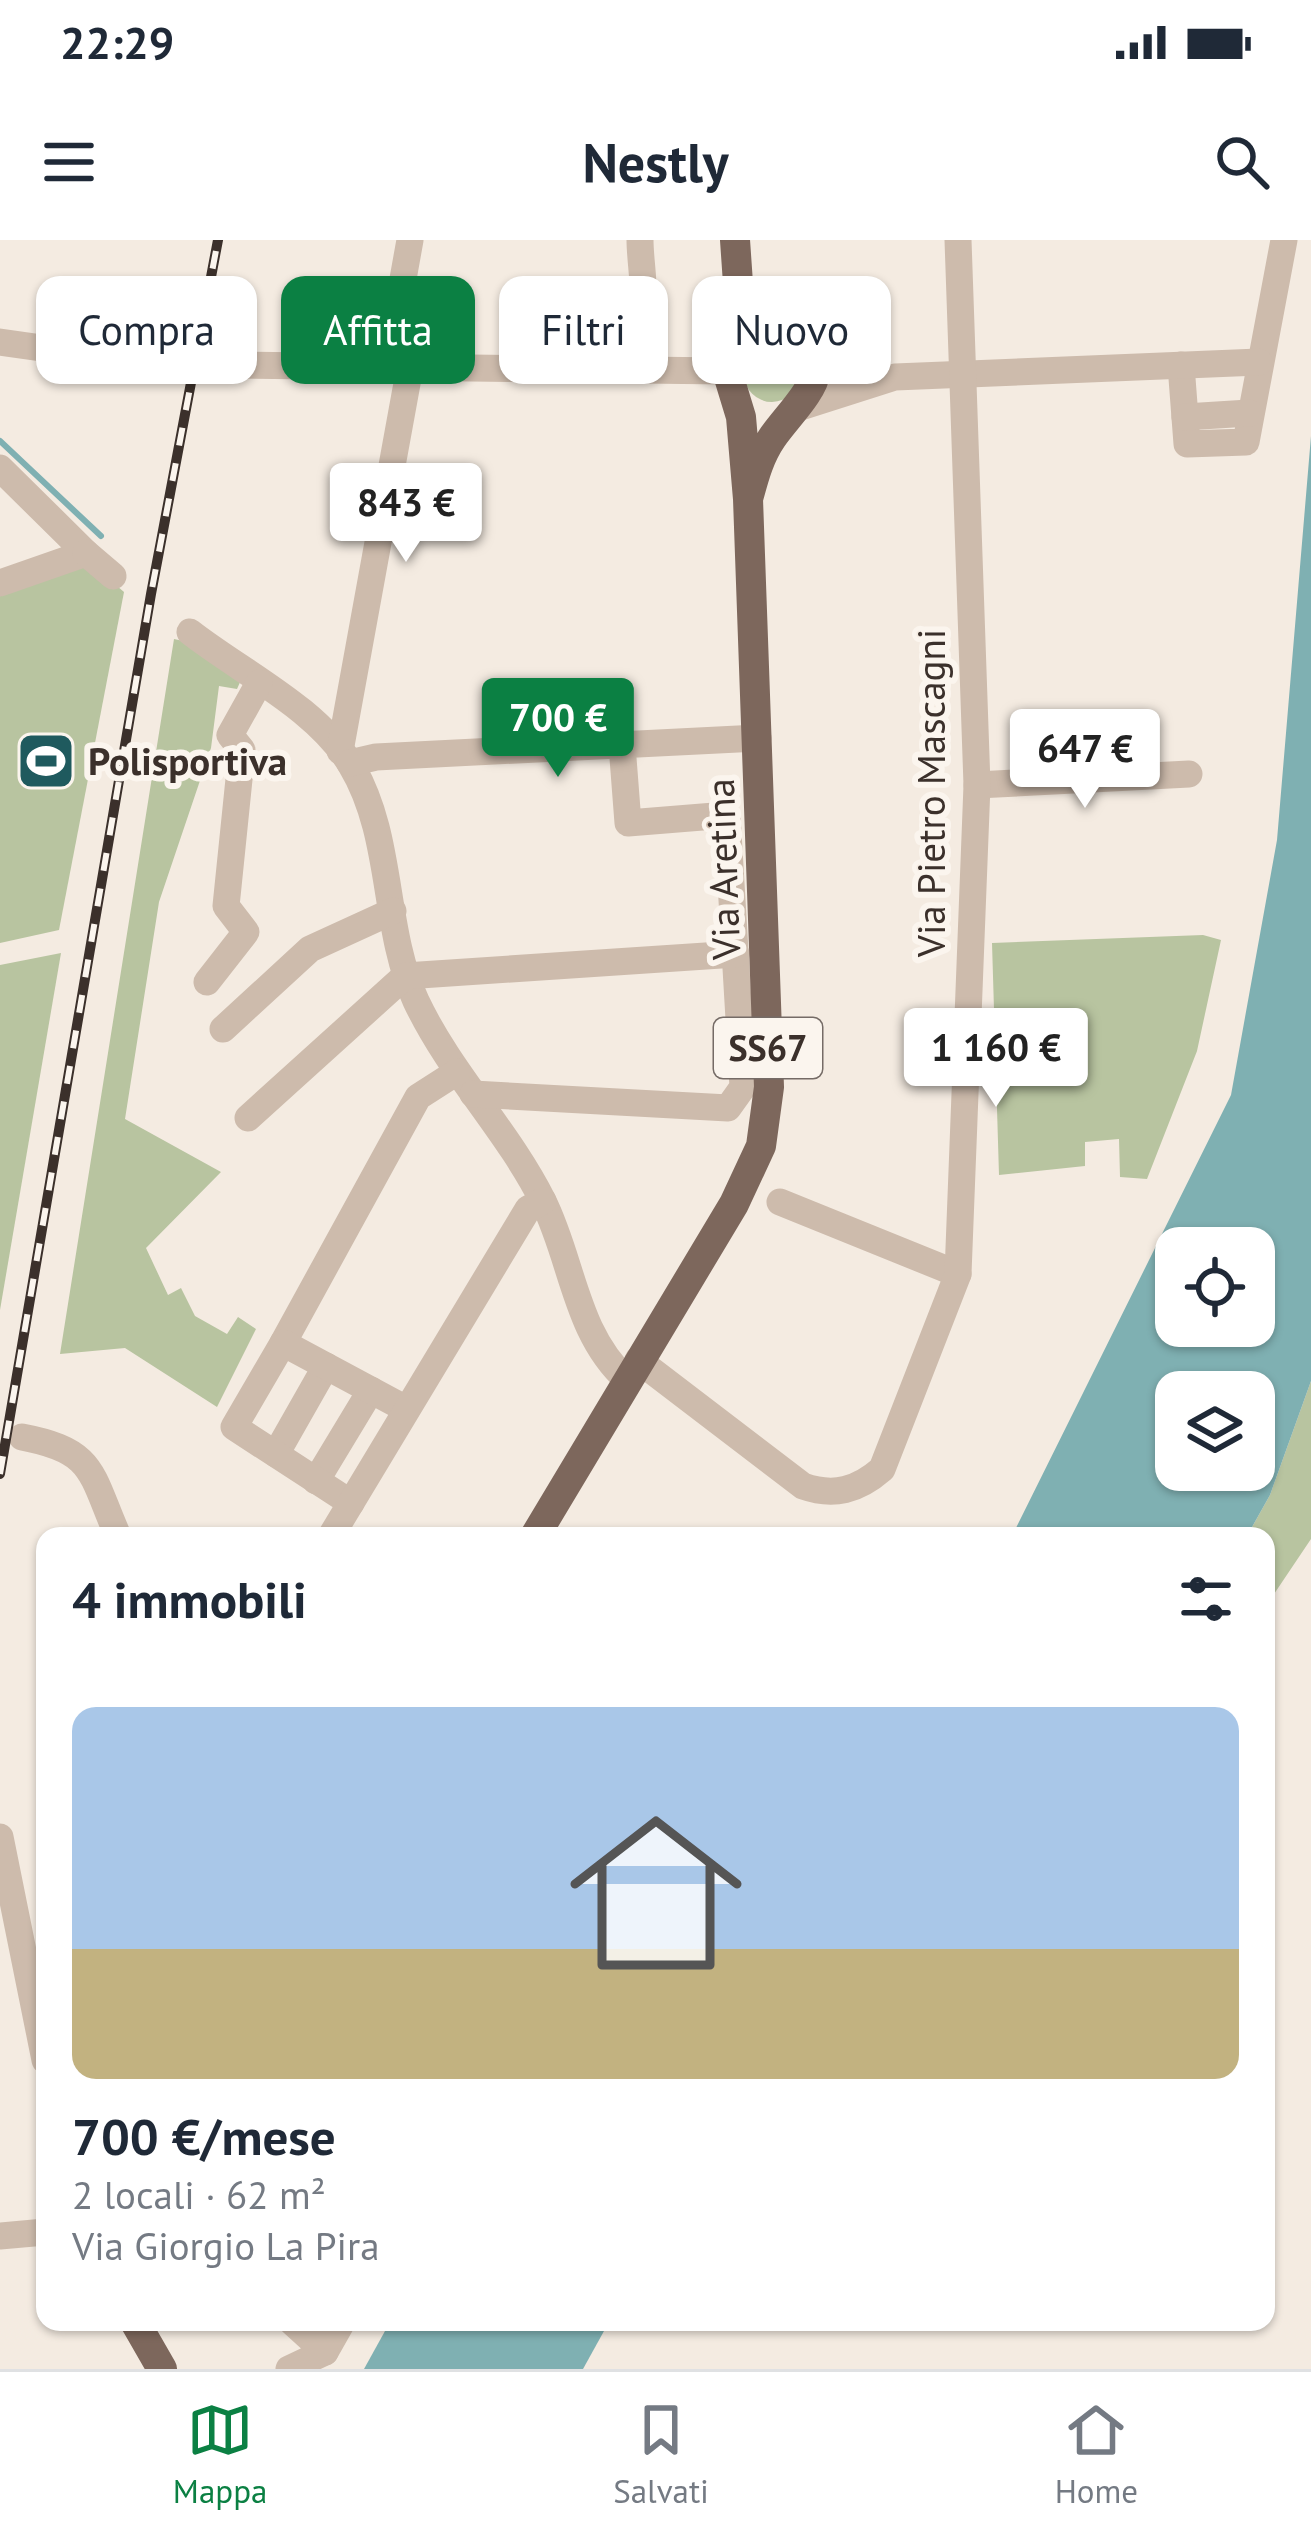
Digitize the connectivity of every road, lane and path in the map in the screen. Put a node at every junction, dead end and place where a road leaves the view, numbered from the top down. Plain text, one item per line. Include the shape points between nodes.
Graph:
1 (410, 240) edge
2 (640, 240) edge
3 (735, 240) edge
4 (958, 240) edge
5 (1284, 240) edge
6 (404, 276) edge
7 (641, 276) edge
8 (738, 276) edge
9 (748, 276) edge
10 (0, 342) edge
11 (36, 347) edge
12 (1259, 362) junction
13 (1181, 365) junction
14 (962, 374) junction
15 (668, 376) edge
16 (891, 378) edge
17 (407, 384) edge
18 (810, 384) edge
19 (872, 384) edge
20 (732, 386) junction
21 (796, 410) junction
22 (0, 468) edge
23 (748, 499) junction
24 (86, 553) junction
25 (113, 576) dead end
26 (0, 583) edge
27 (190, 632) dead end
28 (259, 683) junction
29 (758, 739) junction
30 (622, 745) junction
31 (345, 757) junction
32 (1189, 774) dead end
33 (977, 784) junction
34 (393, 910) junction
35 (736, 954) junction
36 (405, 976) junction
37 (207, 982) dead end
38 (223, 1029) dead end
39 (465, 1083) junction
40 (248, 1118) dead end
41 (543, 1201) junction
42 (780, 1202) dead end
43 (958, 1274) junction
44 (284, 1343) junction
45 (326, 1366) junction
46 (633, 1370) junction
47 (370, 1390) junction
48 (406, 1409) junction
49 (22, 1437) dead end
50 (276, 1454) junction
51 (316, 1481) junction
52 (351, 1503) junction
53 (114, 1527) edge
54 (336, 1527) edge
55 (540, 1527) edge
56 (0, 1837) edge
57 (36, 2015) edge
58 (36, 2233) edge
59 (0, 2236) edge
60 (140, 2331) edge
61 (302, 2331) edge
62 (336, 2331) edge
63 (325, 2352) junction
64 (162, 2369) edge
65 (289, 2369) edge

1 - 6 street
2 - 7 street
3 - 8 main road, Via Aretina / SS67
3 - 9 main road, Via Aretina / SS67
4 - 14 street, Via Pietro Mascagni
5 - 12 street
10 - 11 street
12 - 13 street
12 - 13 street via 1249,413 1185,417
13 - 14 street
14 - 16 street
14 - 33 street, Via Pietro Mascagni
15 - 20 street
17 - 31 street
18 - 21 main road, Via Aretina / SS67
19 - 21 street
20 - 21 main road via 764,417
20 - 23 main road, Via Aretina / SS67
21 - 23 main road, Via Aretina / SS67 via 757,465
22 - 24 street
23 - 29 main road, Via Aretina / SS67
24 - 25 street
24 - 26 street
27 - 28 street
28 - 31 street
28 - 37 street via 230,735 242,750 226,906 246,932
29 - 30 street
29 - 46 main road, Via Aretina / SS67 via 769,1087 761,1146
30 - 31 street
30 - 35 street via 628,823 728,815
31 - 34 street, Via Pietro Mascagni via 366,796
32 - 33 street
33 - 43 street, Via Pietro Mascagni
34 - 36 street, Via Pietro Mascagni
34 - 38 street via 310,949
35 - 36 street
35 - 39 street via 743,1087 728,1108
36 - 39 street, Via Pietro Mascagni
36 - 40 street
39 - 41 street, Via Pietro Mascagni
39 - 44 street via 418,1097
41 - 46 street, Via Pietro Mascagni via 602,1356
41 - 48 street via 528,1209
42 - 43 street
43 - 46 street, Via Pietro Mascagni via 882,1469 842,1491 803,1486
44 - 45 street
44 - 50 street via 234,1426
45 - 47 street
45 - 50 street
46 - 55 main road, Via Aretina / SS67
47 - 48 street
47 - 51 street
48 - 52 street
49 - 53 street via 74,1450
50 - 51 street
51 - 52 street
52 - 54 street
56 - 57 street
58 - 59 street
60 - 64 main road
61 - 63 street
62 - 63 street
63 - 65 street

